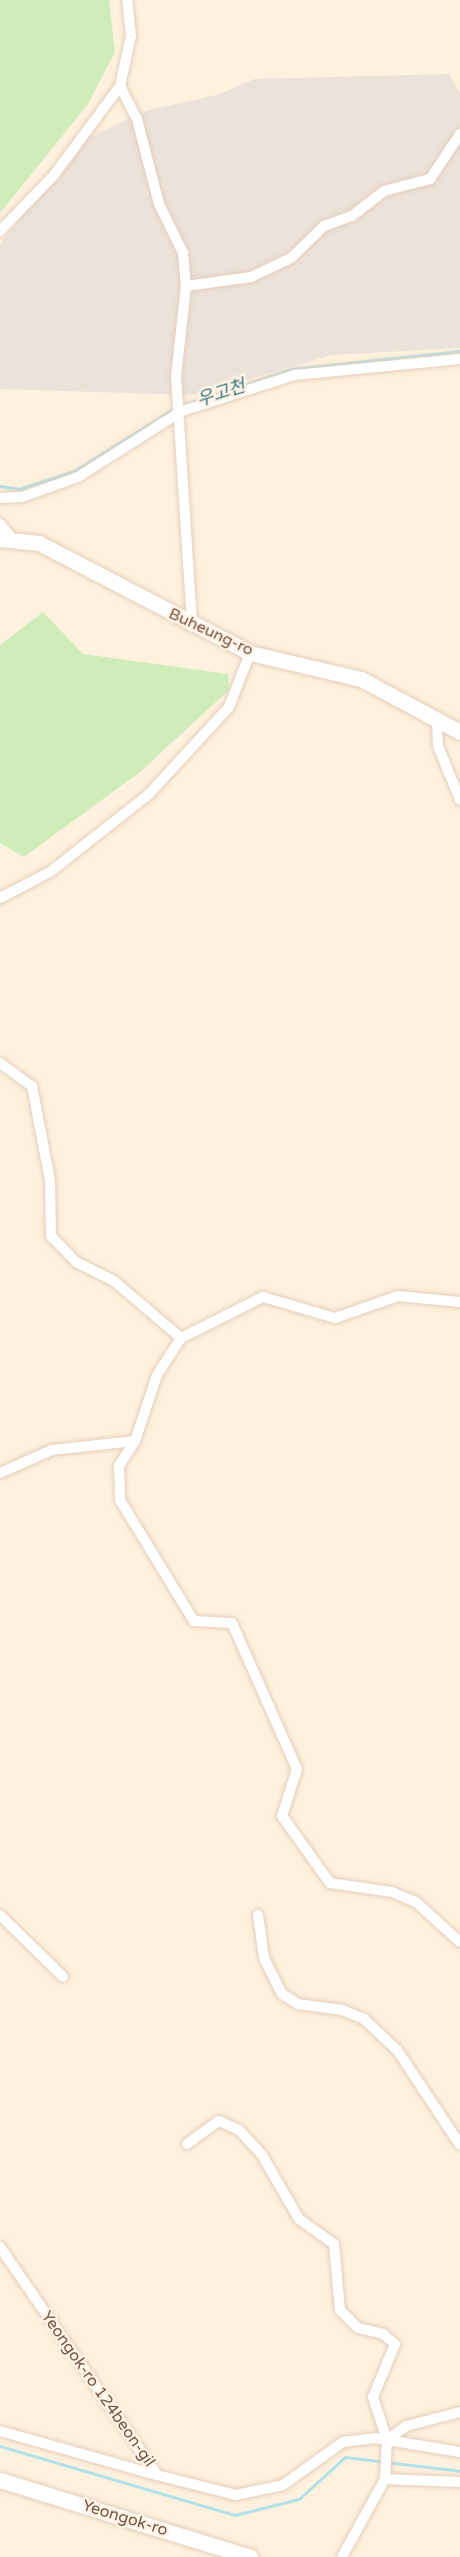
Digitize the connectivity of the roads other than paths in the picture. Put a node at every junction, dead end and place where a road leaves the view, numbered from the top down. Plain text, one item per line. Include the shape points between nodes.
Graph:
1 (127, 0) edge
2 (120, 86) junction
3 (460, 134) edge
4 (0, 231) edge
5 (186, 286) junction
6 (460, 359) edge
7 (182, 411) junction
8 (0, 498) edge
9 (3, 533) edge
10 (192, 626) junction
11 (250, 653) junction
12 (437, 721) junction
13 (460, 732) edge
14 (460, 800) edge
15 (0, 898) edge
16 (0, 1063) edge
17 (460, 1302) edge
18 (181, 1338) junction
19 (135, 1441) junction
20 (0, 1473) edge
21 (258, 1915) dead end
22 (1, 1916) edge
23 (460, 1942) edge
24 (63, 1977) dead end
25 (187, 2144) dead end
26 (460, 2145) edge
27 (0, 2247) edge
28 (460, 2412) edge
29 (0, 2431) edge
30 (387, 2440) junction
31 (460, 2452) edge
32 (385, 2474) junction
33 (157, 2475) junction
34 (0, 2480) edge
35 (460, 2482) edge
36 (250, 2557) edge
37 (342, 2557) edge

1 - 2 street via 131,36
2 - 4 street via 54,175
2 - 5 street via 137,119 159,204 183,253
3 - 5 street via 430,179 384,191 352,216 324,226 291,258 250,277
5 - 7 street via 176,376
6 - 7 street via 295,375
7 - 8 street via 78,477 22,497
7 - 10 street via 179,480
9 - 10 main road, Buheung-ro via 39,543
10 - 11 main road, Buheung-ro
11 - 12 main road, Buheung-ro via 361,679
11 - 15 street via 229,707 148,794 50,872
12 - 13 main road, Buheung-ro
12 - 14 street via 438,746
16 - 18 street via 32,1086 50,1180 51,1236 76,1262 114,1281
17 - 18 street via 398,1296 334,1318 262,1297
18 - 19 street via 157,1375
19 - 20 street via 52,1450
19 - 23 street via 119,1466 120,1500 194,1621 232,1623 297,1769 282,1816 330,1883 392,1892 416,1902
21 - 26 street via 264,1958 282,1994 298,2004 342,2010 364,2019 397,2050
22 - 24 street
25 - 30 street via 219,2121 239,2130 262,2155 299,2219 334,2244 340,2310 358,2328 383,2334 395,2344 373,2397
27 - 33 street, Yeongok-ro 124beon-gil
28 - 30 street, Yeongok-ro 124beon-gil via 406,2426
29 - 33 street
30 - 31 street
30 - 32 street
30 - 33 street, Yeongok-ro 124beon-gil via 343,2442 283,2485 236,2495
32 - 35 street
32 - 37 street
34 - 36 main road, Yeongok-ro

